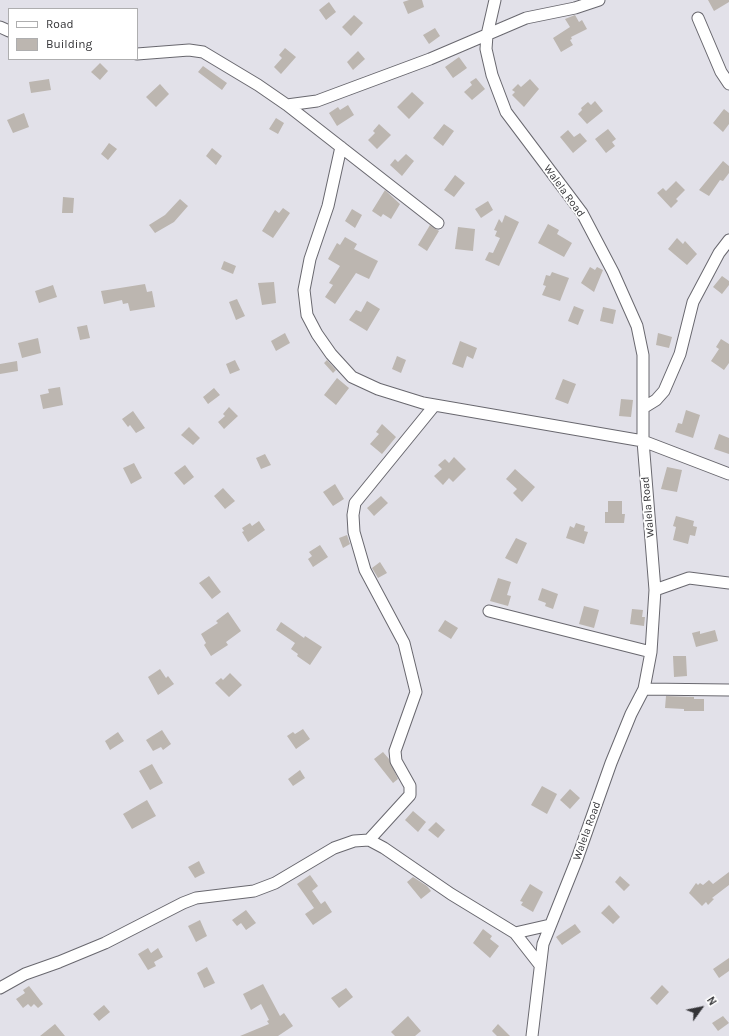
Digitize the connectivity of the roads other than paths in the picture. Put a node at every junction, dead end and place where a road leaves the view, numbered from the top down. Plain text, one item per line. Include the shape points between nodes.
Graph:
1 (494, 0) edge
2 (598, 0) edge
3 (698, 18) dead end
4 (486, 35) junction
5 (138, 54) edge
6 (729, 84) edge
7 (287, 105) junction
8 (341, 147) junction
9 (438, 223) dead end
10 (729, 240) edge
11 (434, 406) junction
12 (643, 408) junction
13 (643, 441) junction
14 (729, 474) edge
15 (729, 583) edge
16 (655, 590) junction
17 (488, 612) dead end
18 (651, 652) junction
19 (644, 689) junction
20 (729, 690) edge
21 (369, 840) junction
22 (550, 925) junction
23 (515, 933) junction
24 (540, 965) junction
25 (0, 988) edge
26 (532, 1036) edge

1 - 4 street, Walela Road
2 - 4 street via 575,8 526,18
3 - 6 street via 721,72
4 - 7 street via 317,101
4 - 12 street, Walela Road via 486,49 492,75 506,112 582,213 614,272 637,326 643,356
5 - 7 street via 188,50 203,52
7 - 8 street
8 - 9 street
8 - 11 street via 328,206 310,259 304,290 307,315 331,354 352,377 378,389
10 - 12 street via 719,252 693,302 680,354 664,391
11 - 13 street
11 - 21 street via 355,503 353,515 354,532 365,570 404,643 416,692 395,751 396,761 410,786 410,795
12 - 13 street, Walela Road
13 - 14 street
13 - 16 street, Walela Road
15 - 16 street via 689,578
16 - 18 street, Walela Road
17 - 18 street
18 - 19 street, Walela Road
19 - 20 street
19 - 22 street, Walela Road via 611,763 577,859
21 - 23 street
21 - 25 street via 354,841 334,848 275,883 254,891 196,898 183,903 105,943 25,974
22 - 23 street
22 - 24 street, Walela Road via 543,944
23 - 24 street
24 - 26 street, Walela Road

